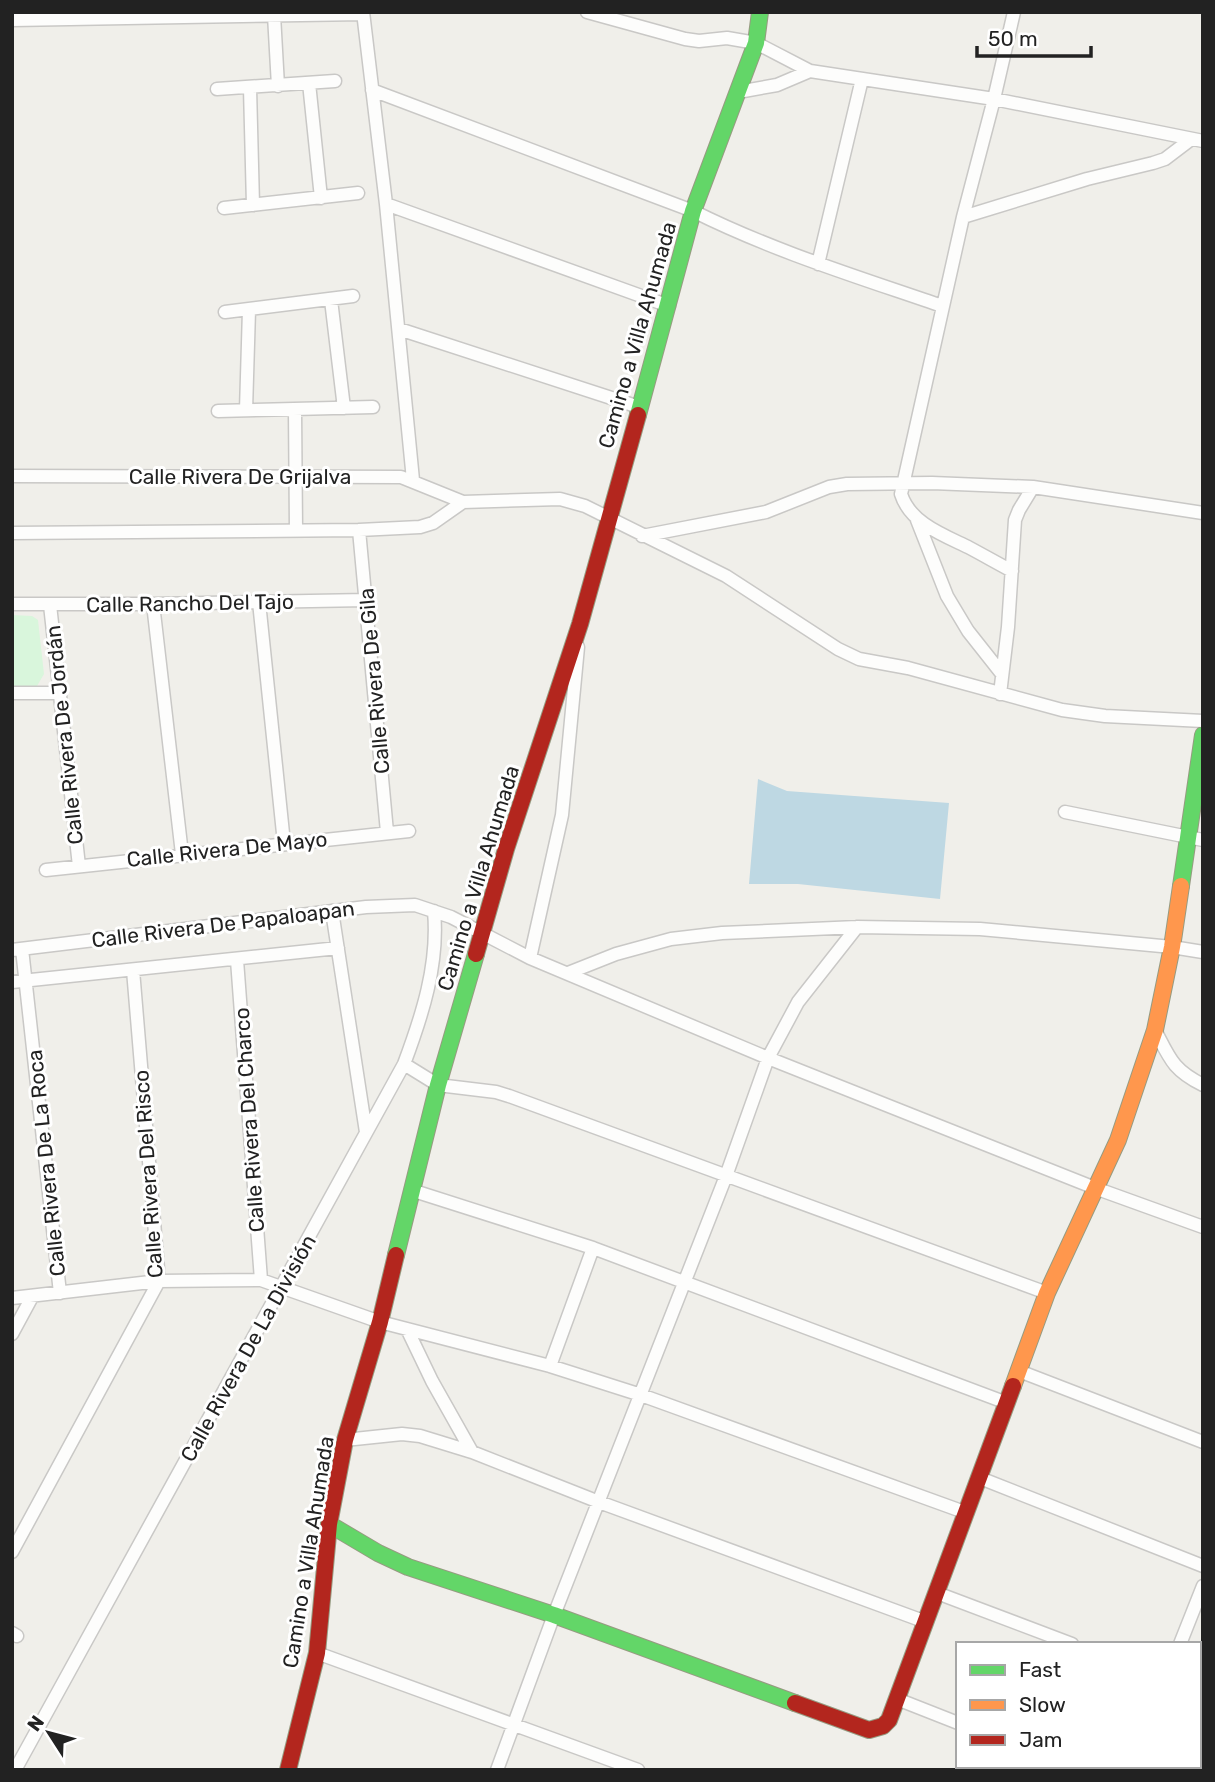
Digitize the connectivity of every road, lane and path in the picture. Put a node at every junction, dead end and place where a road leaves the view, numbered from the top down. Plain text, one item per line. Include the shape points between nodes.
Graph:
1 (587, 12) edge
2 (760, 12) edge
3 (1014, 12) edge
4 (294, 13) edge
5 (363, 13) edge
6 (68, 15) edge
7 (274, 15) junction
8 (12, 20) edge
9 (756, 43) junction
10 (810, 71) junction
11 (862, 79) junction
12 (335, 80) dead end
13 (309, 83) junction
14 (278, 86) junction
15 (250, 88) junction
16 (217, 89) dead end
17 (372, 90) junction
18 (738, 92) junction
19 (994, 99) junction
20 (1196, 141) edge
21 (358, 193) dead end
22 (321, 198) junction
23 (386, 204) junction
24 (253, 205) junction
25 (224, 208) dead end
26 (693, 211) junction
27 (963, 217) junction
28 (818, 264) junction
29 (353, 296) dead end
30 (331, 300) junction
31 (669, 306) junction
32 (942, 306) junction
33 (248, 310) junction
34 (225, 312) dead end
35 (399, 329) junction
36 (373, 407) dead end
37 (639, 407) junction
38 (344, 408) junction
39 (246, 410) junction
40 (295, 410) junction
41 (218, 411) dead end
42 (12, 476) edge
43 (296, 476) junction
44 (413, 480) junction
45 (901, 484) junction
46 (1033, 487) junction
47 (463, 502) junction
48 (1203, 513) edge
49 (916, 517) junction
50 (608, 518) junction
51 (12, 522) edge
52 (296, 530) junction
53 (359, 530) junction
54 (12, 533) edge
55 (642, 536) junction
56 (1012, 571) junction
57 (367, 600) junction
58 (259, 602) junction
59 (12, 604) edge
60 (50, 604) junction
61 (153, 604) junction
62 (580, 624) junction
63 (1002, 674) junction
64 (12, 693) edge
65 (60, 693) junction
66 (1000, 694) junction
67 (1203, 721) edge
68 (1203, 735) edge
69 (1065, 812) dead end
70 (408, 831) dead end
71 (387, 832) junction
72 (1195, 838) edge
73 (284, 843) junction
74 (182, 854) junction
75 (79, 866) junction
76 (46, 870) dead end
77 (332, 911) junction
78 (433, 911) junction
79 (857, 927) junction
80 (480, 932) junction
81 (1172, 947) junction
82 (338, 948) junction
83 (17, 949) edge
84 (1203, 952) edge
85 (530, 958) junction
86 (237, 960) junction
87 (133, 970) junction
88 (568, 973) junction
89 (26, 980) junction
90 (12, 982) edge
91 (1155, 1030) junction
92 (768, 1058) junction
93 (404, 1064) junction
94 (438, 1085) junction
95 (1203, 1085) edge
96 (366, 1132) junction
97 (726, 1176) junction
98 (1095, 1188) junction
99 (411, 1189) junction
100 (1203, 1227) edge
101 (593, 1248) junction
102 (261, 1280) junction
103 (159, 1281) junction
104 (684, 1281) junction
105 (281, 1287) junction
106 (60, 1293) junction
107 (1047, 1293) junction
108 (32, 1297) junction
109 (12, 1298) edge
110 (380, 1322) junction
111 (407, 1329) junction
112 (12, 1334) edge
113 (550, 1366) junction
114 (1019, 1371) junction
115 (641, 1395) junction
116 (1007, 1403) junction
117 (345, 1440) junction
118 (1203, 1442) edge
119 (472, 1452) junction
120 (980, 1478) junction
121 (599, 1502) junction
122 (967, 1513) junction
123 (329, 1524) junction
124 (12, 1552) edge
125 (1203, 1566) edge
126 (1203, 1586) edge
127 (937, 1594) junction
128 (554, 1615) junction
129 (926, 1622) junction
130 (1067, 1642) edge
131 (1181, 1642) edge
132 (317, 1653) junction
133 (897, 1699) junction
134 (956, 1722) edge
135 (514, 1725) junction
136 (18, 1753) edge
137 (294, 1769) edge
138 (15, 1770) edge
139 (497, 1770) edge
140 (638, 1770) edge

1 - 9 street via 685,39
2 - 9 street, Camino a Villa Ahumada
3 - 19 street
4 - 5 street
4 - 7 street
5 - 17 street
6 - 7 street
6 - 8 street
7 - 14 street
9 - 10 street
9 - 18 street, Camino a Villa Ahumada
10 - 11 street
10 - 18 street via 777,85
11 - 19 street
11 - 28 street
12 - 13 street
13 - 14 street
13 - 22 street
14 - 15 street
15 - 16 street
15 - 24 street
17 - 23 street
17 - 26 street
18 - 26 street, Camino a Villa Ahumada
19 - 20 street
19 - 27 street
20 - 27 street via 1153,163 1087,178
21 - 22 street
22 - 24 street
23 - 31 street
23 - 35 street
24 - 25 street
26 - 28 street
26 - 31 street, Camino a Villa Ahumada
27 - 32 street
28 - 32 street
29 - 30 street
30 - 33 street
30 - 38 street
31 - 37 street, Camino a Villa Ahumada
32 - 45 street
33 - 34 street
33 - 39 street
35 - 37 street
35 - 44 street
36 - 38 street
37 - 50 street, Camino a Villa Ahumada
38 - 40 street
39 - 40 street
39 - 41 street
40 - 43 street
42 - 43 street, Calle Rivera De Grijalva
43 - 44 street, Calle Rivera De Grijalva
43 - 52 street
44 - 47 street, Calle Rivera De Grijalva
45 - 46 street
45 - 49 street via 903,502
45 - 55 street via 829,487 766,512
46 - 48 street
46 - 56 street via 1015,520
47 - 50 street via 560,499
47 - 53 street via 420,527
49 - 56 street via 939,534
49 - 63 street via 947,596
50 - 55 street
50 - 62 street, Camino a Villa Ahumada
51 - 54 street
52 - 53 street
52 - 54 street
53 - 57 street, Calle Rivera De Gila
55 - 66 street via 726,576 849,655
56 - 63 street
57 - 58 street, Calle Rancho Del Tajo
57 - 71 street, Calle Rivera De Gila
58 - 61 street, Calle Rancho Del Tajo
58 - 73 street
59 - 60 street, Calle Rancho Del Tajo
60 - 61 street, Calle Rancho Del Tajo
60 - 65 street, Calle Rivera De Jordán
61 - 74 street
62 - 80 street, Camino a Villa Ahumada
62 - 85 street via 562,815
63 - 66 street
64 - 65 street
65 - 75 street, Calle Rivera De Jordán
66 - 67 street via 1094,715
68 - 72 street
69 - 72 street
70 - 71 street, Calle Rivera De Mayo
71 - 73 street, Calle Rivera De Mayo
72 - 81 street
73 - 74 street, Calle Rivera De Mayo
74 - 75 street, Calle Rivera De Mayo
75 - 76 street, Calle Rivera De Mayo
77 - 78 street, Calle Rivera De Papaloapan via 387,905 415,905
77 - 82 street
77 - 83 street, Calle Rivera De Papaloapan
78 - 80 street, Calle Rivera De Papaloapan
78 - 93 street, Calle Rivera De La División via 433,960
79 - 81 street via 980,929
79 - 88 street via 671,939
79 - 92 street via 798,1002
80 - 85 street, Calle Rivera De Papaloapan
80 - 94 street, Camino a Villa Ahumada
81 - 84 street
81 - 91 street
82 - 86 street
82 - 96 street
83 - 89 street, Calle Rivera De La Roca
85 - 88 street, Calle Rivera De Papaloapan
86 - 87 street
86 - 102 street, Calle Rivera Del Charco
87 - 89 street
87 - 103 street, Calle Rivera Del Risco
88 - 92 street, Calle Rivera De Papaloapan
89 - 90 street
89 - 106 street, Calle Rivera De La Roca
91 - 95 street via 1175,1067
91 - 98 street via 1118,1140
92 - 97 street
92 - 98 street, Calle Rivera De Papaloapan
93 - 94 street
93 - 96 street, Calle Rivera De La División
94 - 97 street via 509,1096
94 - 99 street, Camino a Villa Ahumada
96 - 105 street, Calle Rivera De La División
97 - 104 street
97 - 107 street
98 - 100 street, Calle Rivera De Papaloapan
98 - 107 street
99 - 101 street
99 - 110 street, Camino a Villa Ahumada
101 - 104 street
101 - 113 street
102 - 103 street
102 - 105 street
103 - 106 street
103 - 124 street, Calle Rivera Del Risco
104 - 115 street
104 - 116 street
105 - 110 street
105 - 136 street, Calle Rivera De La División
106 - 108 street
107 - 114 street
108 - 109 street
108 - 112 street
110 - 111 street
110 - 117 street, Camino a Villa Ahumada
111 - 113 street
111 - 119 street
113 - 115 street
114 - 116 street
114 - 118 street
115 - 121 street
115 - 122 street
116 - 120 street
117 - 119 street via 411,1435
117 - 123 street, Camino a Villa Ahumada
119 - 121 street
120 - 122 street
120 - 125 street
121 - 128 street
121 - 129 street
122 - 127 street
123 - 128 street via 408,1567
123 - 132 street, Camino a Villa Ahumada
126 - 131 street
127 - 129 street
127 - 130 street
128 - 133 street via 869,1730 889,1720
128 - 135 street
129 - 133 street
132 - 135 street
132 - 137 street, Camino a Villa Ahumada
133 - 134 street
135 - 139 street
135 - 140 street
136 - 138 street, Calle Rivera De La División

